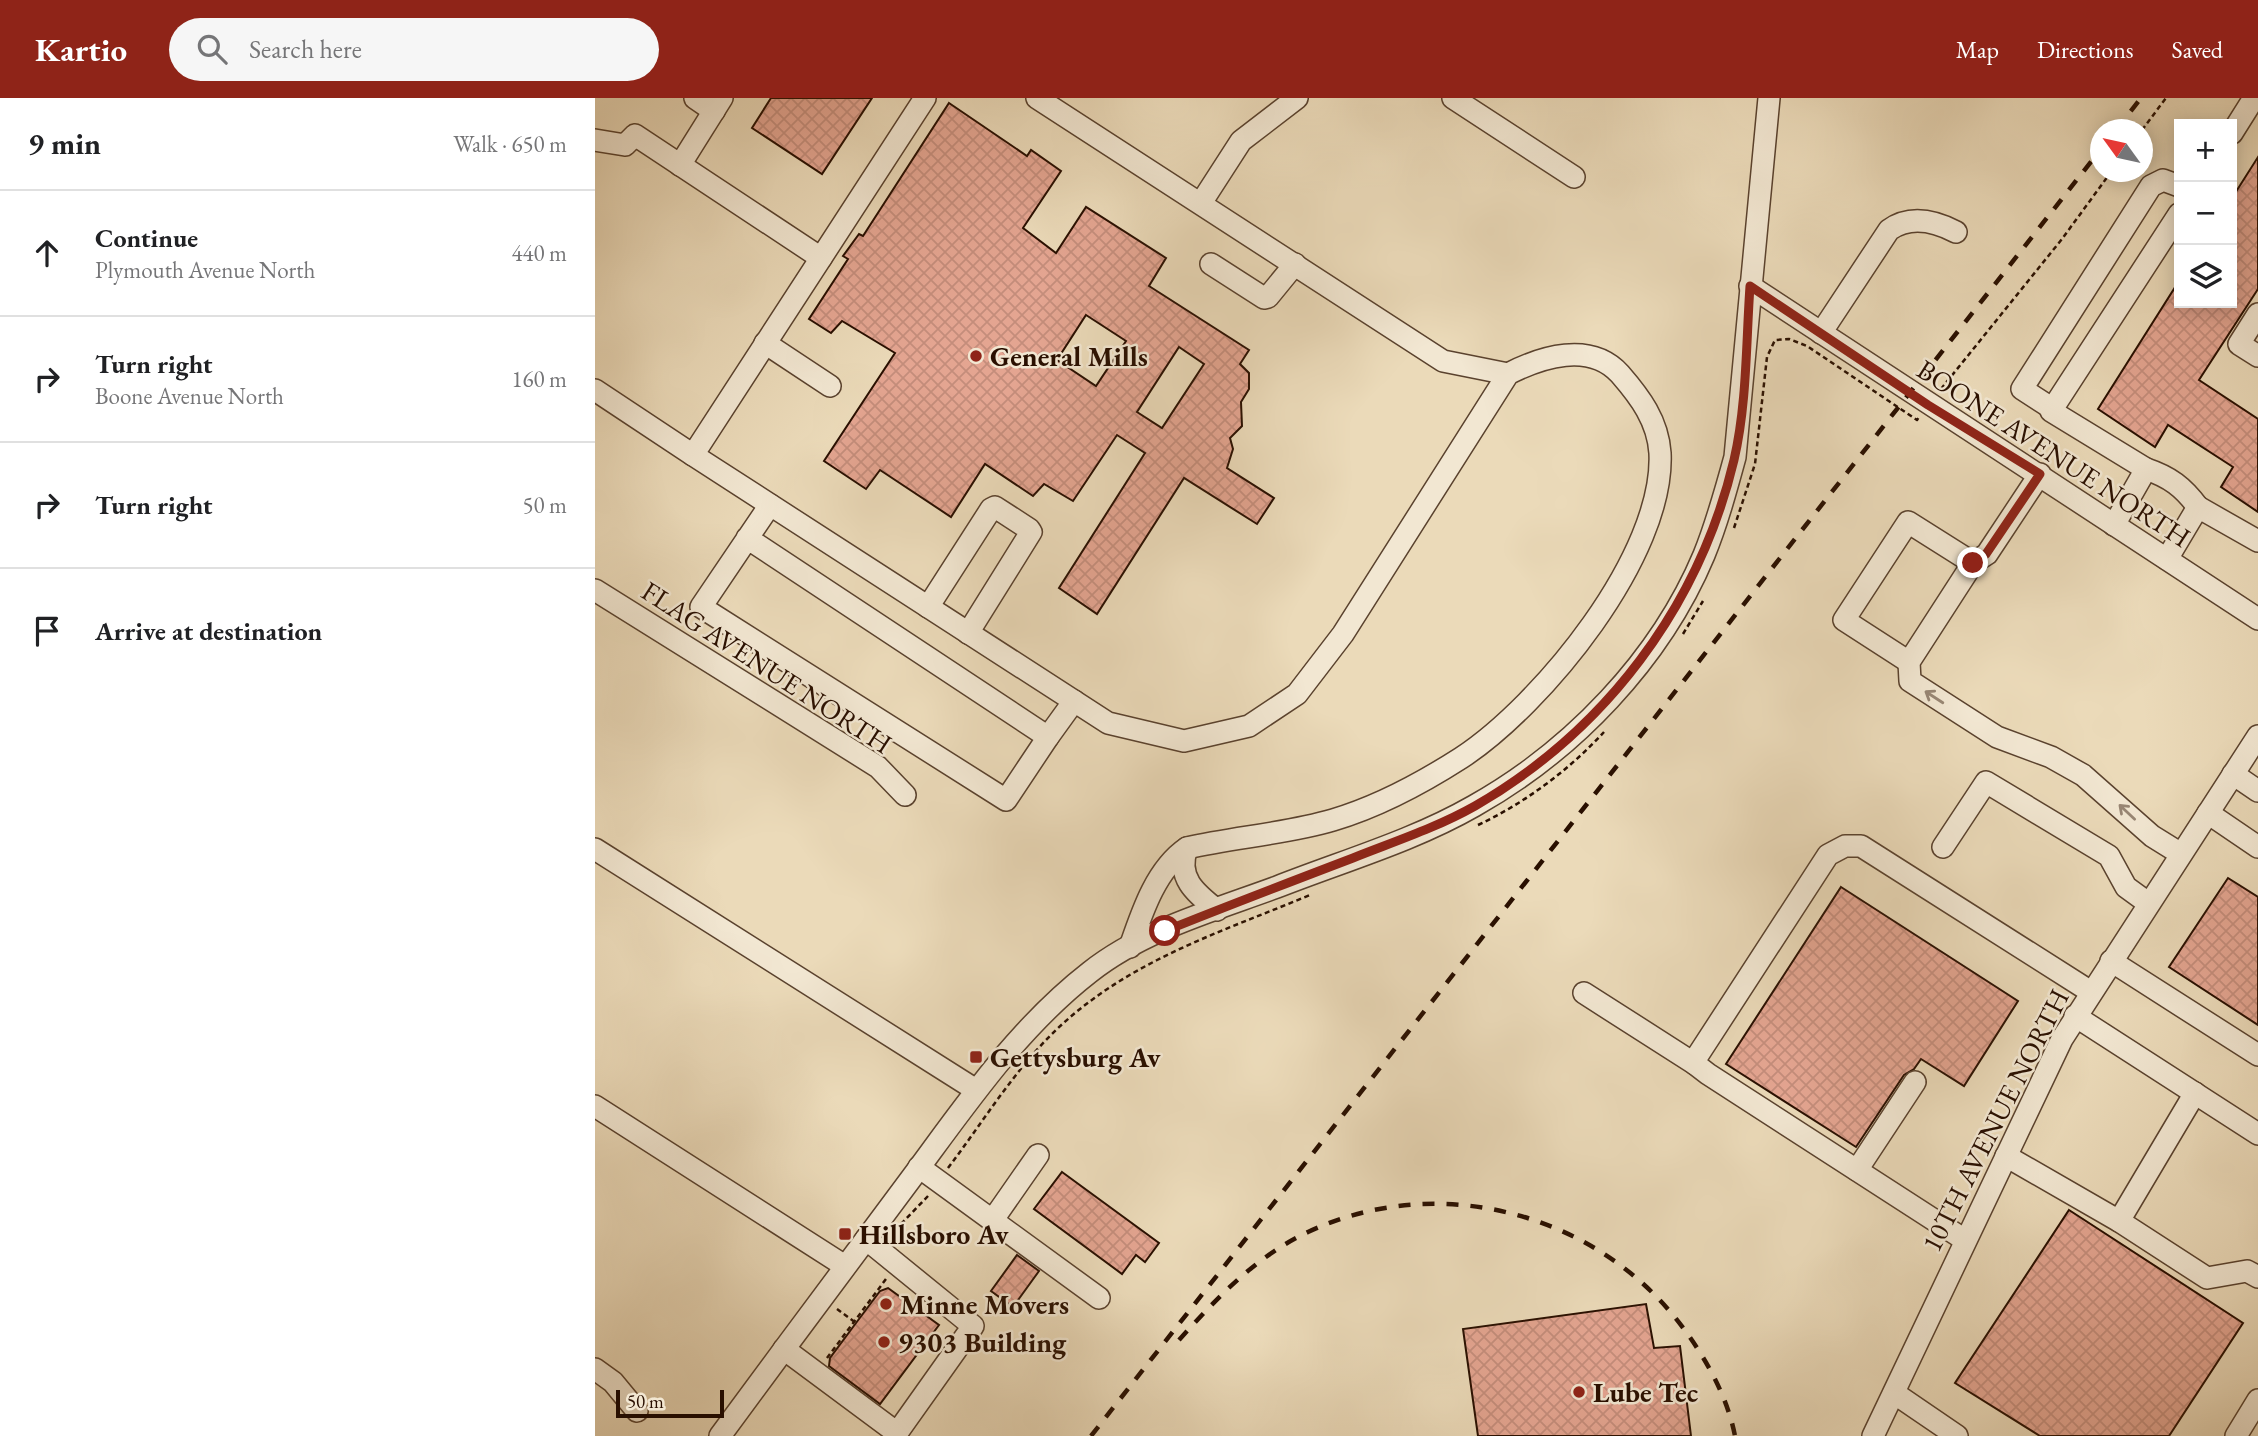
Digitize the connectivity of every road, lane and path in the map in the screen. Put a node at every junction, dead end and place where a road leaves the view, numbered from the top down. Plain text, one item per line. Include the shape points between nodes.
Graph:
1 (695, 98) edge
2 (925, 98) edge
3 (1037, 98) edge
4 (1297, 98) edge
5 (1453, 98) edge
6 (1769, 98) edge
7 (2166, 98) edge
8 (2254, 98) edge
9 (718, 105) edge
10 (2150, 119) edge
11 (2237, 125) edge
12 (595, 141) edge
13 (680, 165) junction
14 (1574, 177) dead end
15 (2104, 182) edge
16 (2174, 184) edge
17 (1201, 204) junction
18 (2174, 222) edge
19 (1956, 232) dead end
20 (821, 258) junction
21 (1210, 264) dead end
22 (1295, 264) junction
23 (1750, 286) junction
24 (2258, 314) edge
25 (1821, 333) junction
26 (765, 343) junction
27 (2258, 356) edge
28 (1507, 374) junction
29 (830, 386) dead end
30 (595, 390) edge
31 (1928, 405) junction
32 (2053, 409) junction
33 (693, 455) junction
34 (2146, 469) junction
35 (2040, 474) junction
36 (770, 505) junction
37 (2198, 507) junction
38 (2114, 525) junction
39 (1733, 530) dead end
40 (747, 538) junction
41 (2258, 541) edge
42 (2167, 559) junction
43 (1973, 563) junction
44 (595, 590) edge
45 (1705, 596) dead end
46 (928, 607) junction
47 (2258, 620) edge
48 (968, 633) junction
49 (1680, 638) dead end
50 (1909, 662) junction
51 (1074, 701) junction
52 (1609, 725) dead end
53 (2258, 736) edge
54 (1048, 737) junction
55 (2233, 774) junction
56 (2258, 791) edge
57 (905, 795) dead end
58 (2208, 813) junction
59 (1472, 828) dead end
60 (1943, 847) dead end
61 (2258, 847) edge
62 (1187, 848) junction
63 (595, 849) edge
64 (2181, 854) junction
65 (1316, 892) dead end
66 (2148, 903) junction
67 (1217, 910) junction
68 (1130, 947) junction
69 (2111, 961) junction
70 (2091, 992) junction
71 (1584, 993) dead end
72 (2075, 1016) junction
73 (2258, 1055) edge
74 (1695, 1064) junction
75 (1915, 1082) dead end
76 (976, 1090) junction
77 (2195, 1093) junction
78 (595, 1107) edge
79 (2258, 1134) edge
80 (1038, 1155) dead end
81 (2006, 1156) junction
82 (919, 1167) junction
83 (1857, 1170) junction
84 (938, 1182) junction
85 (992, 1221) junction
86 (2119, 1221) junction
87 (900, 1225) dead end
88 (866, 1238) junction
89 (1965, 1240) junction
90 (898, 1263) junction
91 (845, 1266) junction
92 (2258, 1277) edge
93 (1098, 1298) dead end
94 (844, 1299) dead end
95 (837, 1309) junction
96 (833, 1314) dead end
97 (855, 1323) junction
98 (784, 1349) junction
99 (595, 1369) edge
100 (817, 1372) junction
101 (1894, 1393) junction
102 (2258, 1400) edge
103 (637, 1411) dead end
104 (720, 1436) edge
105 (1875, 1436) edge
106 (1957, 1436) edge
107 (2236, 1436) edge

1 - 9 street
2 - 20 street
3 - 17 street
4 - 17 street via 1241,141
5 - 14 street
6 - 23 street
7 - 10 path
8 - 11 street
9 - 13 street
12 - 13 street via 625,145 635,135
13 - 20 street
15 - 31 path
16 - 32 street via 2163,180 2151,186 2022,389
17 - 22 street
18 - 32 street
19 - 25 street via 1928,220 1889,230
20 - 26 street
21 - 22 street via 1263,298
22 - 28 street via 1443,361
23 - 25 street, BOONE AVENUE NORTH
23 - 67 street via 1736,444 1720,510 1676,608 1627,677 1558,750 1473,807
24 - 27 street via 2239,344
25 - 31 street, BOONE AVENUE NORTH
26 - 29 street
26 - 33 street
28 - 51 street via 1343,634 1297,694 1249,726 1184,741 1108,723
28 - 62 street via 1557,355 1587,356 1616,370 1652,417 1660,452 1658,486 1616,589 1570,657 1515,716 1462,757 1396,794 1334,820
30 - 33 street
31 - 35 street, BOONE AVENUE NORTH
31 - 39 path via 1917,420 1807,346 1789,339 1775,340 1767,358 1755,464
32 - 34 street
33 - 36 street
34 - 37 street via 2180,485
34 - 38 street
35 - 38 street, BOONE AVENUE NORTH
35 - 43 street via 1986,554
36 - 40 street
36 - 46 street
37 - 41 street
37 - 42 street
38 - 42 street, BOONE AVENUE NORTH
40 - 54 street
40 - 54 street via 701,607 1006,800
42 - 47 street, BOONE AVENUE NORTH
43 - 50 street
43 - 50 street via 1908,522 1844,620
44 - 57 street, FLAG AVENUE NORTH via 878,767
45 - 49 path
46 - 48 street
46 - 48 street via 991,509 995,507 1029,529
48 - 51 street
64 -> 50 street via 2152,836 2083,775 2051,757 1997,737 1910,681
51 - 54 street
52 - 59 path via 1585,753 1558,774 1503,814
53 - 55 street, 10TH AVENUE NORTH
55 - 56 street
55 - 58 street, 10TH AVENUE NORTH
58 - 61 street
58 - 64 street, 10TH AVENUE NORTH
60 - 66 street via 1986,782 2109,856 2126,887
62 - 67 street via 1182,860 1186,878 1193,892
62 - 68 street via 1163,871
63 - 76 street
64 - 66 street, 10TH AVENUE NORTH
65 - 84 path via 1153,959 1102,992 1039,1049
66 - 69 street, 10TH AVENUE NORTH
67 - 68 street
68 - 76 street via 1064,993
69 - 70 street, 10TH AVENUE NORTH
69 - 73 street
70 - 72 street, 10TH AVENUE NORTH
70 - 74 street via 1861,846 1846,846 1828,855
71 - 74 street
72 - 77 street
72 - 81 street, 10TH AVENUE NORTH
74 - 83 street
75 - 83 street
76 - 82 street
77 - 79 street
77 - 86 street
78 - 91 street
80 - 85 street
81 - 86 street
81 - 89 street, 10TH AVENUE NORTH
82 - 84 street
82 - 88 street
83 - 89 street
84 - 85 street
84 - 87 path
85 - 93 street
86 - 92 street via 2207,1278 2247,1271
88 - 90 street
88 - 91 street
89 - 101 street, 10TH AVENUE NORTH
90 - 97 path
90 - 100 street via 973,1326 897,1433
91 - 98 street
94 - 95 path
95 - 96 path
95 - 97 path
97 - 100 path
98 - 100 street
98 - 104 street
99 - 103 street via 613,1382
101 - 105 street, 10TH AVENUE NORTH
101 - 106 street
102 - 107 street

